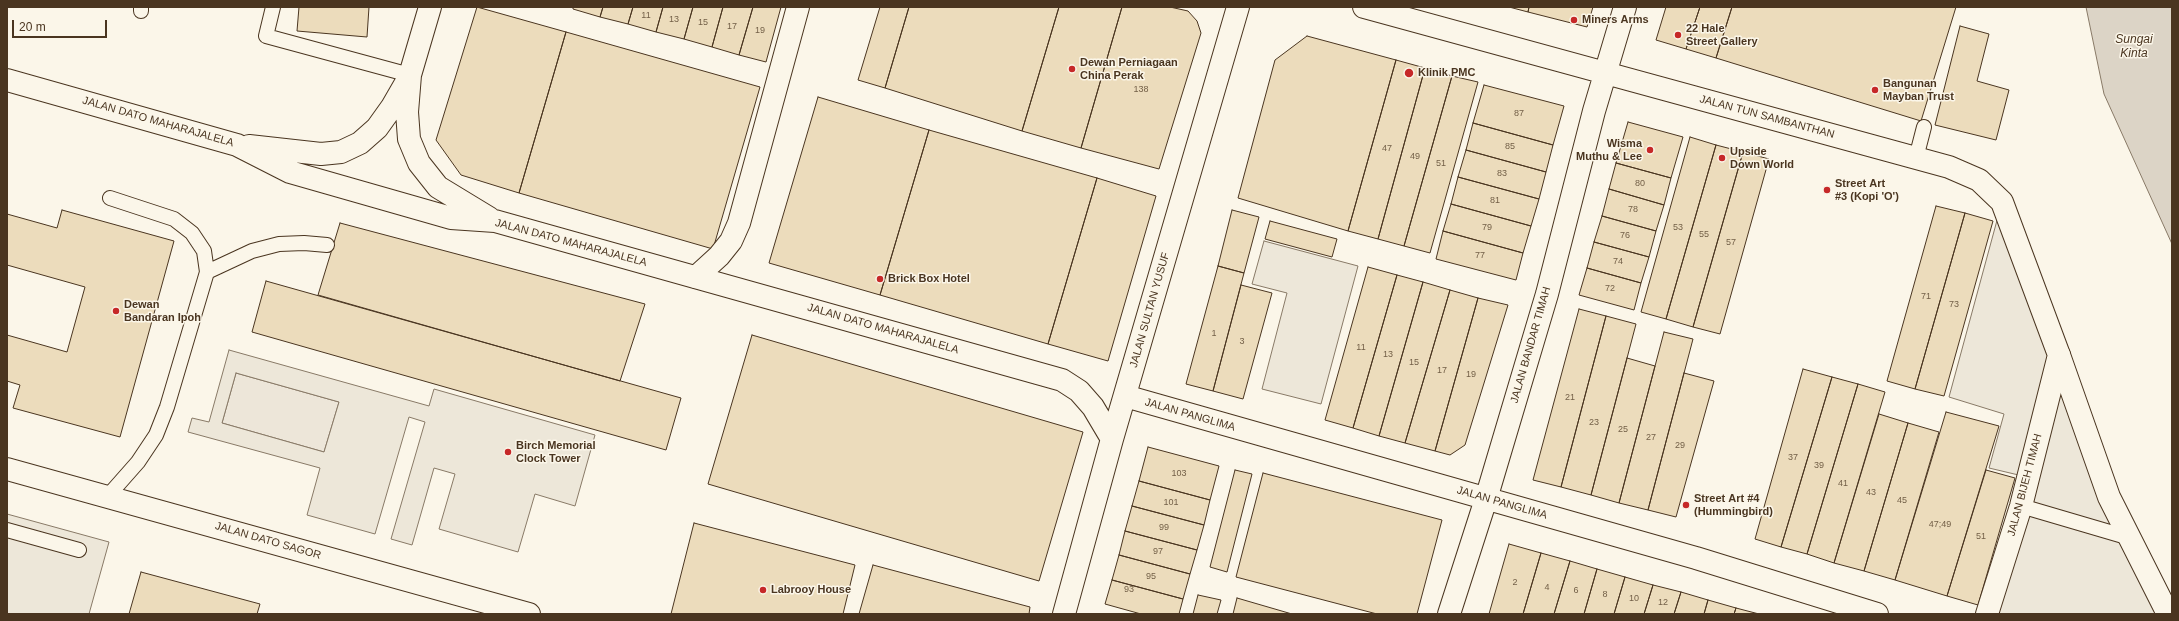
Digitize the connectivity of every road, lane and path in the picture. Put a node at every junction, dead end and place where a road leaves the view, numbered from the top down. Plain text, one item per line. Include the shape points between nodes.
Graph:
1 (273, 7) edge
2 (430, 7) edge
3 (798, 7) edge
4 (1238, 7) edge
5 (1364, 7) edge
6 (1625, 7) edge
7 (1605, 73) junction
8 (410, 75) junction
9 (7, 80) edge
10 (1924, 127) dead end
11 (237, 144) junction
12 (1916, 158) junction
13 (110, 198) dead end
14 (495, 221) junction
15 (327, 245) dead end
16 (207, 272) junction
17 (696, 277) junction
18 (2060, 355) junction
19 (1125, 396) junction
20 (1112, 439) junction
21 (7, 469) edge
22 (108, 496) junction
23 (1486, 499) junction
24 (2021, 506) junction
25 (7, 530) edge
26 (2130, 538) junction
27 (79, 550) dead end
28 (529, 614) edge
29 (1064, 614) edge
30 (1449, 614) edge
31 (1877, 614) edge
32 (1987, 614) edge
33 (2168, 614) edge

1 - 8 lane via 266,36
2 - 8 street
3 - 17 street via 739,223 731,241
4 - 19 street, JALAN SULTAN YUSUF
5 - 7 street, JALAN TUN SAMBANTHAN
6 - 7 street, JALAN BANDAR TIMAH
7 - 12 street, JALAN TUN SAMBANTHAN
7 - 23 street, JALAN BANDAR TIMAH via 1547,294
8 - 11 street via 377,128 360,143 341,152 321,154
8 - 14 street via 407,112 409,139 420,163 438,187
9 - 11 street, JALAN DATO MAHARAJALELA
10 - 12 lane
11 - 14 street, JALAN DATO MAHARAJALELA via 290,172 451,218
12 - 18 street, JALAN TUN SAMBANTHAN via 1949,167 1979,180 2002,202
13 - 16 lane via 174,219 192,233 204,251
14 - 17 street, JALAN DATO MAHARAJALELA
15 - 16 lane via 280,244 252,251
16 - 22 lane via 167,407 156,435 138,462
17 - 20 street, JALAN DATO MAHARAJALELA via 1062,380 1079,391 1093,407
18 - 24 street, JALAN BIJEH TIMAH
18 - 26 street, JALAN TUN SAMBANTHAN via 2109,497
19 - 20 street, JALAN SULTAN YUSUF
19 - 23 street, JALAN PANGLIMA
20 - 29 street, JALAN SULTAN YUSUF
21 - 22 street, JALAN DATO SAGOR
22 - 28 street, JALAN DATO SAGOR
23 - 30 street, JALAN BANDAR TIMAH
23 - 31 street, JALAN PANGLIMA via 1689,556
24 - 26 lane
24 - 32 street, JALAN BIJEH TIMAH
25 - 27 lane
26 - 33 street, JALAN TUN SAMBANTHAN

